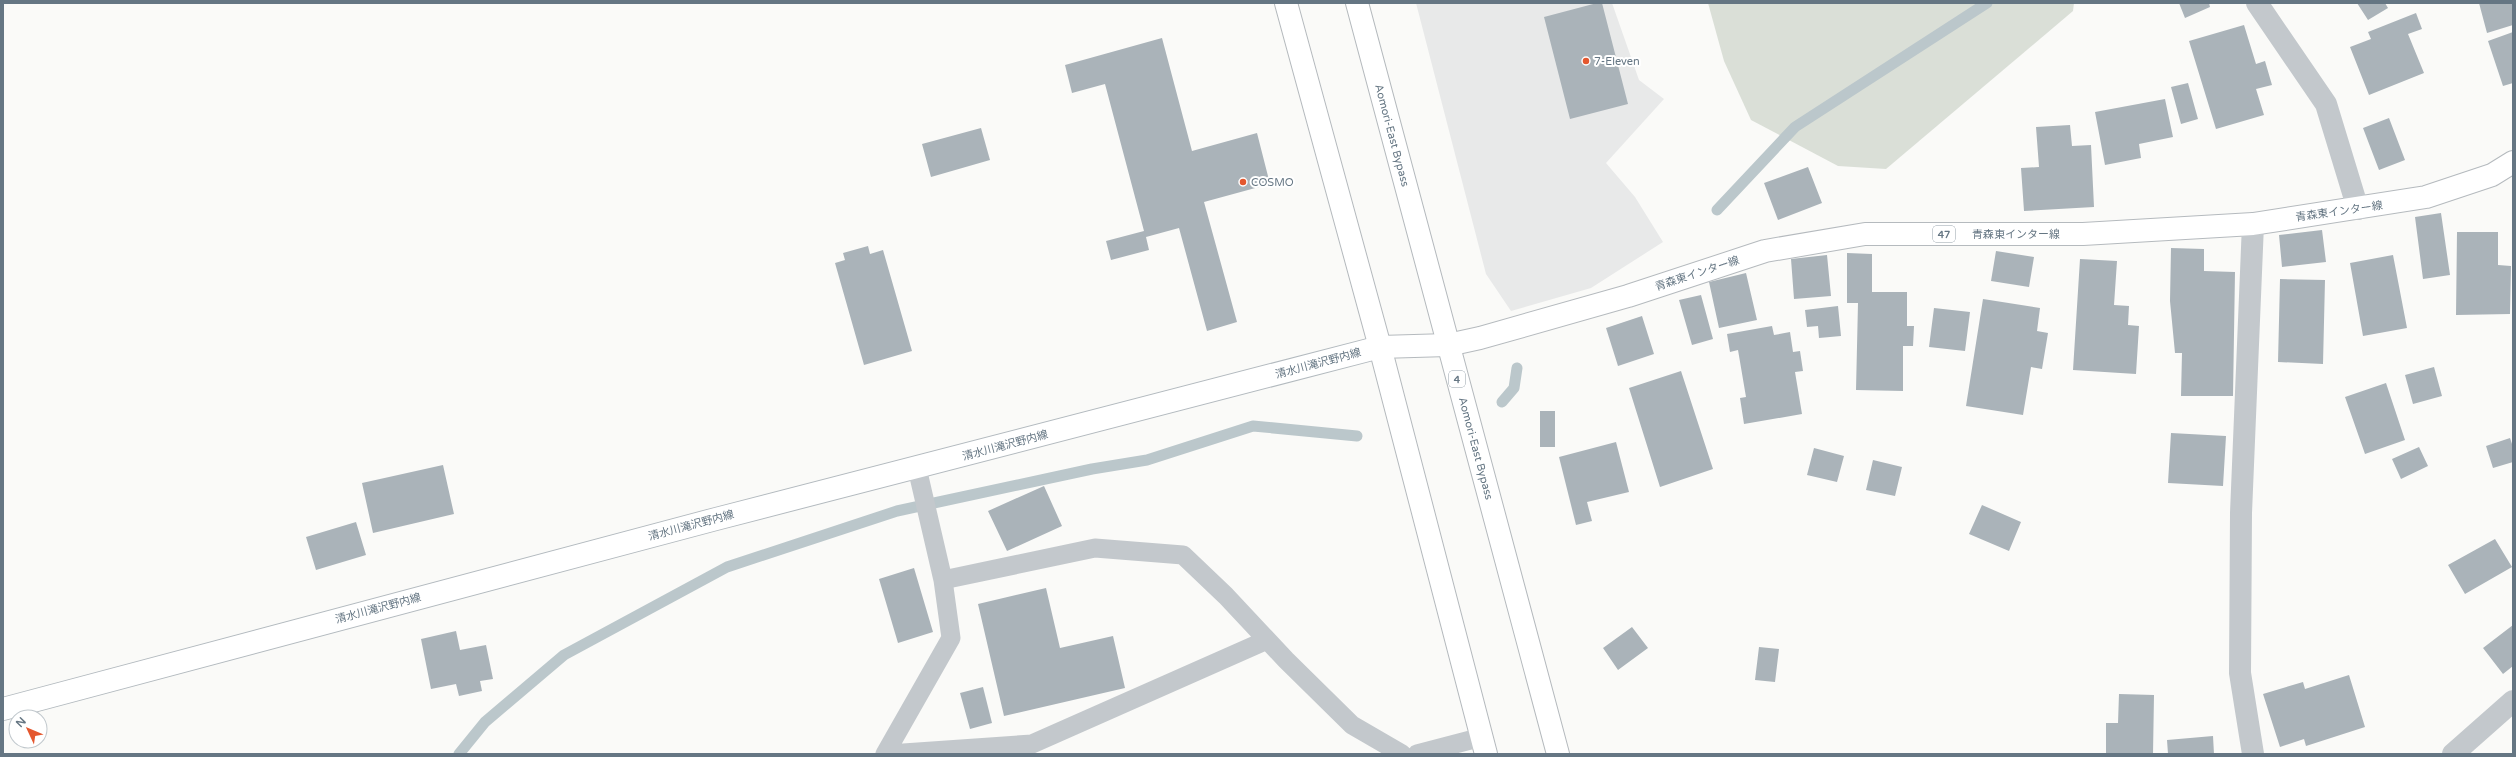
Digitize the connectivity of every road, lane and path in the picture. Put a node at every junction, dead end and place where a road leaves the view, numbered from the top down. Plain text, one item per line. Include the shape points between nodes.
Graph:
1 (1286, 3) edge
2 (1357, 3) edge
3 (2257, 3) edge
4 (2513, 162) edge
5 (2358, 209) junction
6 (2253, 224) junction
7 (1448, 345) junction
8 (1380, 347) junction
9 (917, 468) junction
10 (943, 580) junction
11 (1267, 640) junction
12 (2513, 701) edge
13 (3, 709) edge
14 (1484, 746) edge
15 (885, 754) edge
16 (889, 754) edge
17 (1402, 754) edge
18 (1418, 754) edge
19 (1558, 754) edge
20 (2253, 754) edge
21 (2453, 754) edge

1 - 8 main road
2 - 7 main road, Aomori-East Bypass / 4
3 - 5 street via 2326,104
4 - 5 main road, 青森東インター線 / 47 via 2492,175 2426,197
5 - 6 main road, 青森東インター線 / 47
6 - 7 main road, 青森東インター線 / 47 via 2083,234 1865,234 1765,251 1628,296
6 - 20 street via 2241,513 2240,673
7 - 8 main road, 青森東インター線 / 47
7 - 19 main road, Aomori-East Bypass / 4
8 - 9 main road, 清水川滝沢野内線
8 - 14 main road
9 - 10 lane
9 - 13 main road, 清水川滝沢野内線
10 - 11 lane via 1095,548 1183,556 1226,596
10 - 15 lane via 951,638
11 - 16 lane via 1032,744
11 - 17 lane via 1352,725
12 - 21 street
14 - 18 lane

